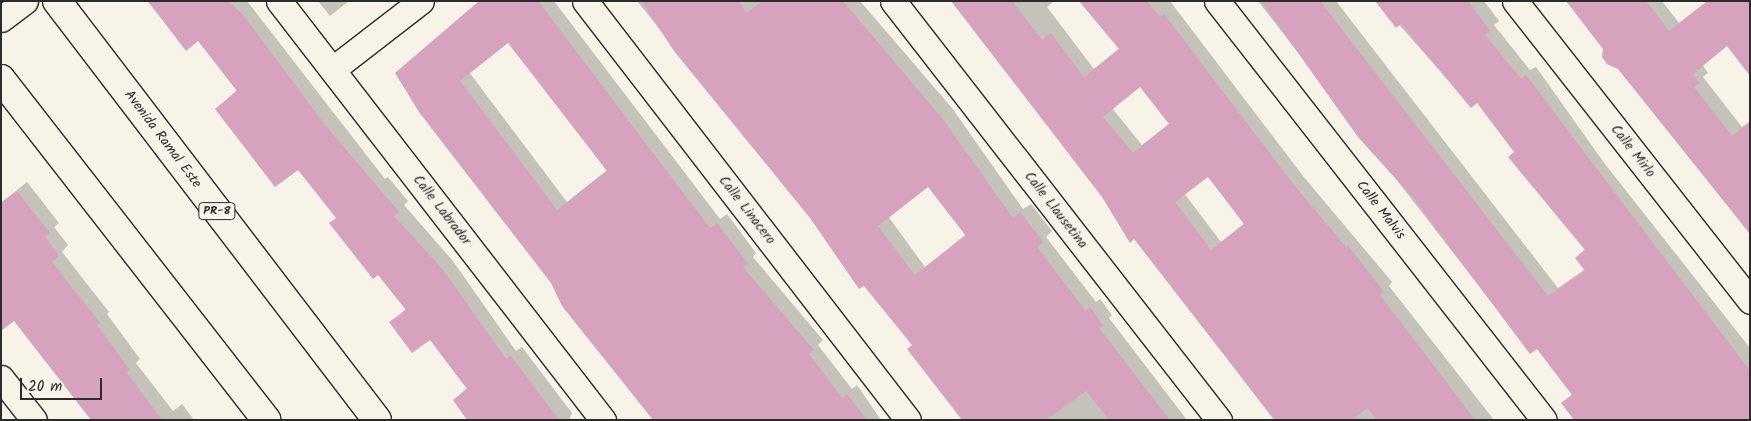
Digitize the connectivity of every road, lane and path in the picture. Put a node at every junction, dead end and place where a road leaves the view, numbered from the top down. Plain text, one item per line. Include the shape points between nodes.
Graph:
1 (24, 1) edge
2 (57, 1) edge
3 (279, 1) edge
4 (421, 1) edge
5 (585, 1) edge
6 (893, 1) edge
7 (1217, 1) edge
8 (1515, 1) edge
9 (1, 19) edge
10 (334, 69) junction
11 (1, 78) edge
12 (1750, 301) edge
13 (1, 378) edge
14 (34, 420) edge
15 (266, 420) edge
16 (377, 420) edge
17 (603, 420) edge
18 (908, 420) edge
19 (1219, 420) edge
20 (1544, 420) edge

1 - 9 street
2 - 16 main road, Avenida Ramal Este / PR-8
3 - 10 street, Calle Labrador
4 - 10 street
5 - 18 street, Calle Linacero
6 - 19 street, Calle Llausetina
7 - 20 street, Calle Malvis
8 - 12 street, Calle Mirlo
10 - 17 street, Calle Labrador
11 - 15 main road
13 - 14 street

